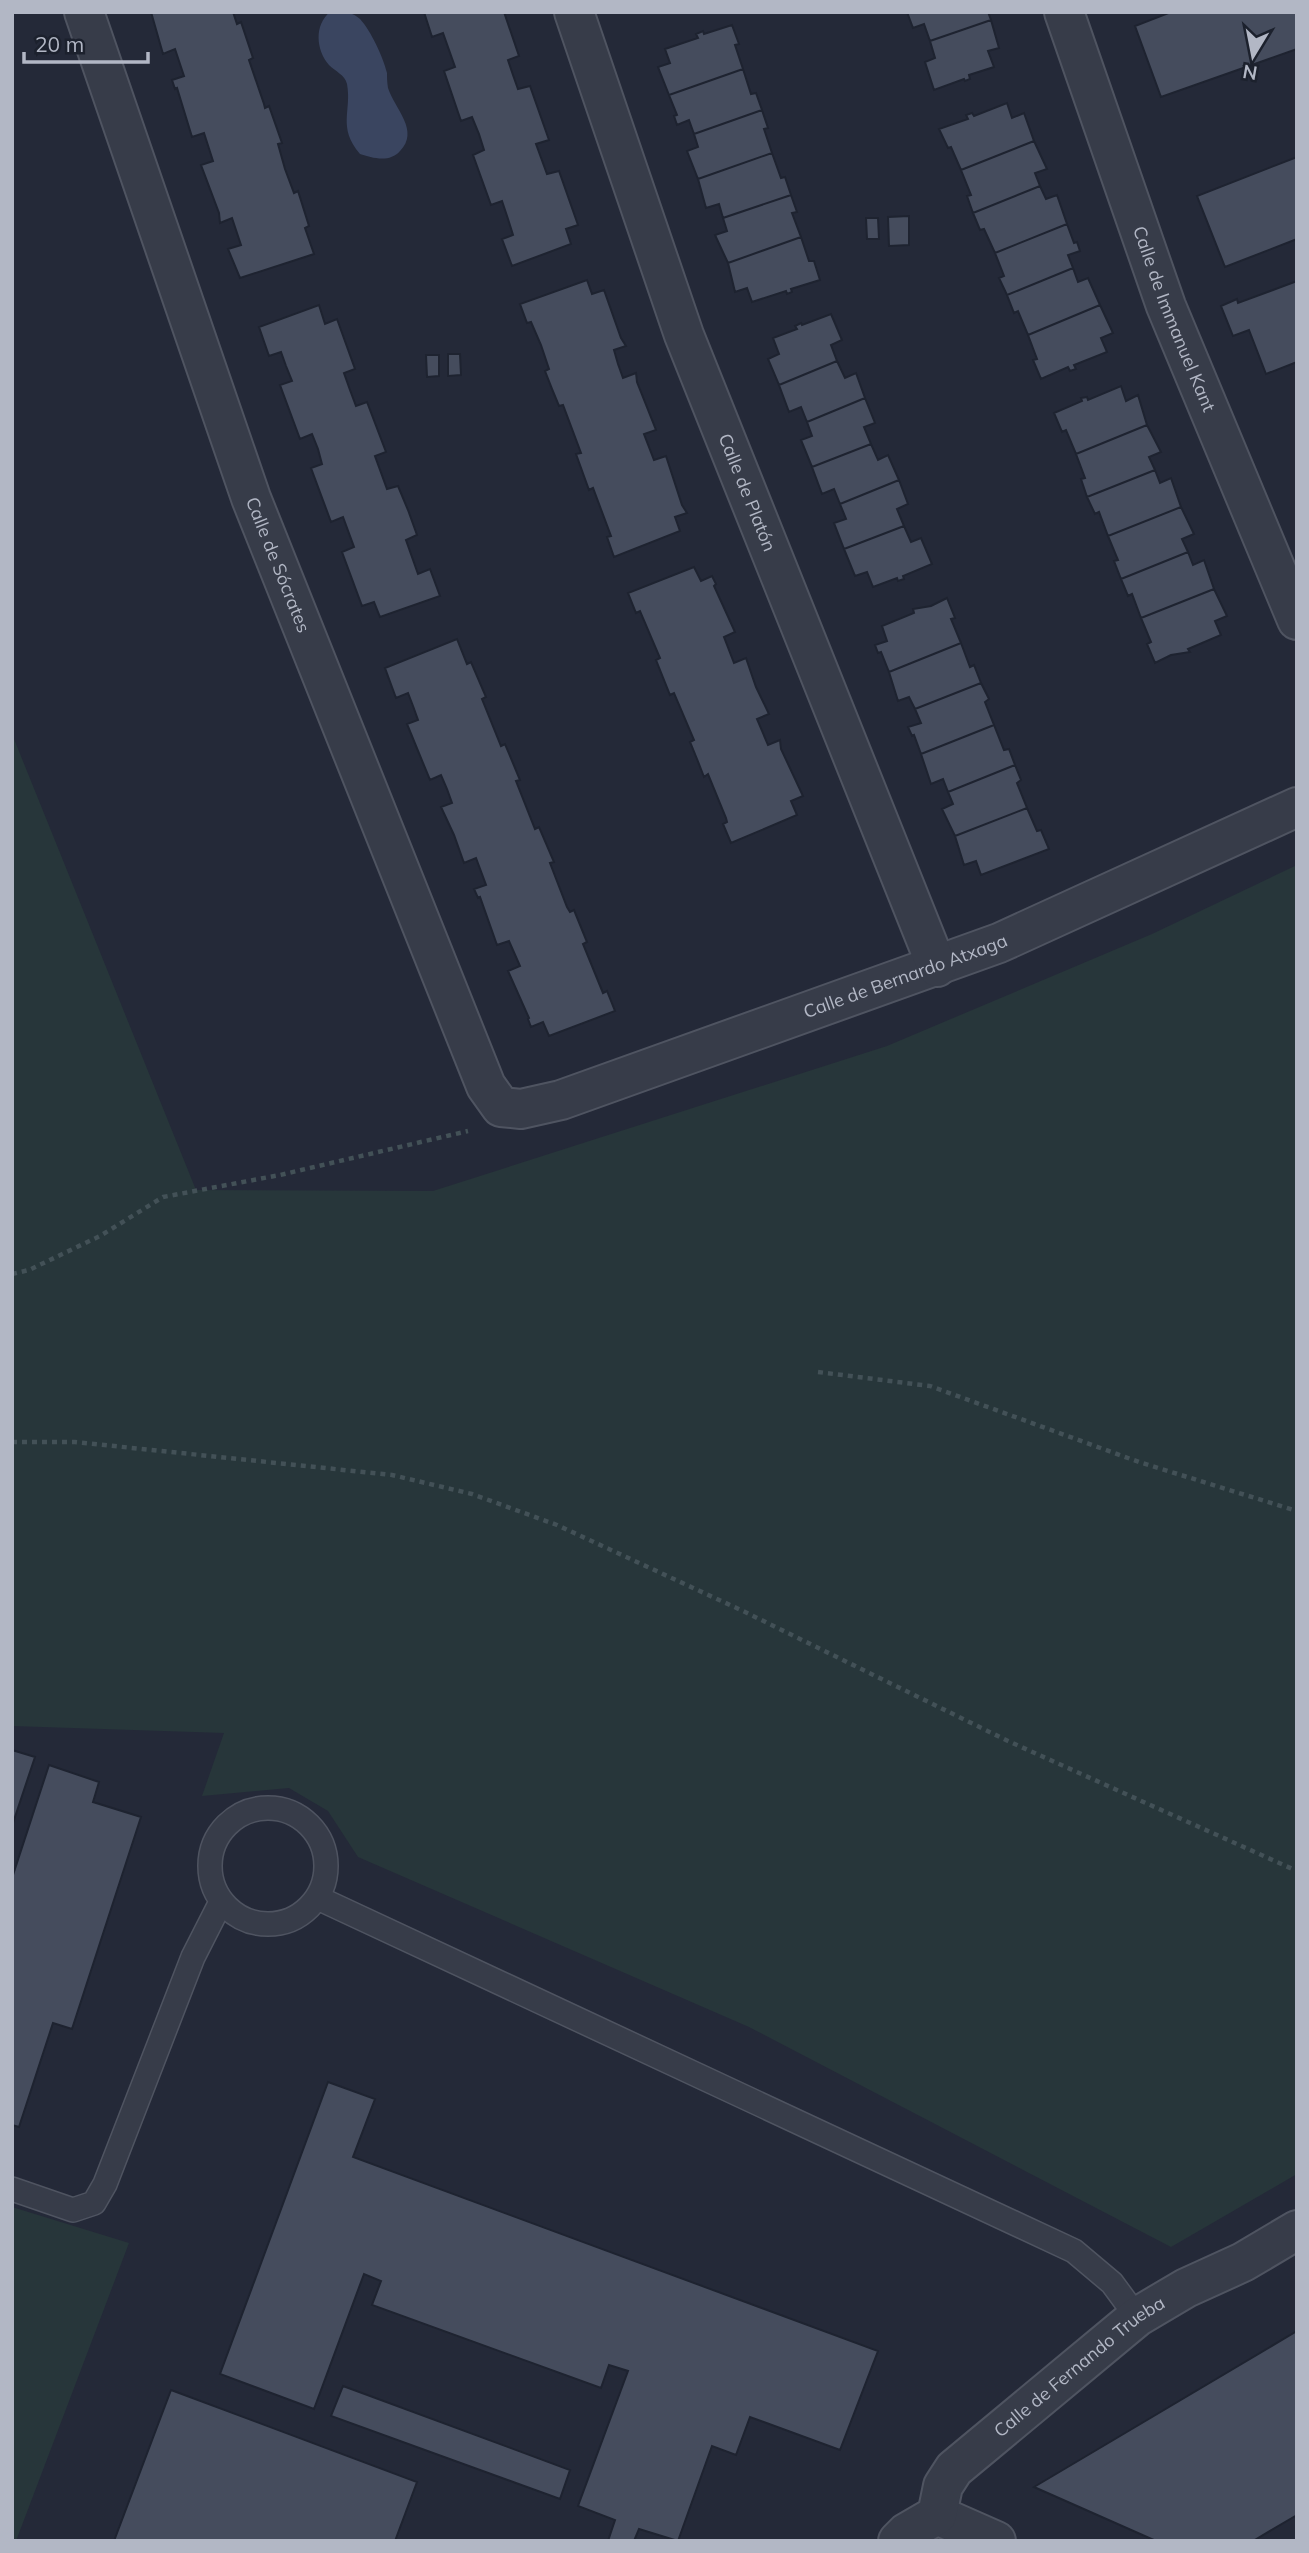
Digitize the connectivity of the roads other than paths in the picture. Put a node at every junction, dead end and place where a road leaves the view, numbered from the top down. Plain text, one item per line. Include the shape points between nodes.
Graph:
1 (84, 12) edge
2 (574, 12) edge
3 (1064, 12) edge
4 (1297, 620) edge
5 (1297, 807) edge
6 (937, 967) junction
7 (501, 1107) joint
8 (318, 1898) junction
9 (220, 1902) junction
10 (12, 2189) edge
11 (1297, 2230) edge
12 (1137, 2317) junction
13 (937, 2515) junction
14 (898, 2541) edge
15 (996, 2541) edge

1 - 7 street, Calle de Sócrates via 251,498 486,1086
2 - 6 street, Calle de Platón via 684,335
3 - 4 street, Calle de Immanuel Kant via 1166,306
5 - 6 street, Calle de Bernardo Atxaga
6 - 7 street, Calle de Bernardo Atxaga via 561,1100 521,1110
8 - 9 lane via 305,1912 270,1925 251,1923
8 - 9 lane via 325,1880 321,1840 309,1824 273,1807 234,1817 211,1848 208,1867
8 - 12 lane via 1074,2251 1112,2283
9 - 10 lane via 193,1957 94,2203 73,2210
11 - 12 street, Calle de Fernando Trueba
12 - 13 street, Calle de Fernando Trueba via 954,2469 943,2486
13 - 14 street
13 - 15 street

